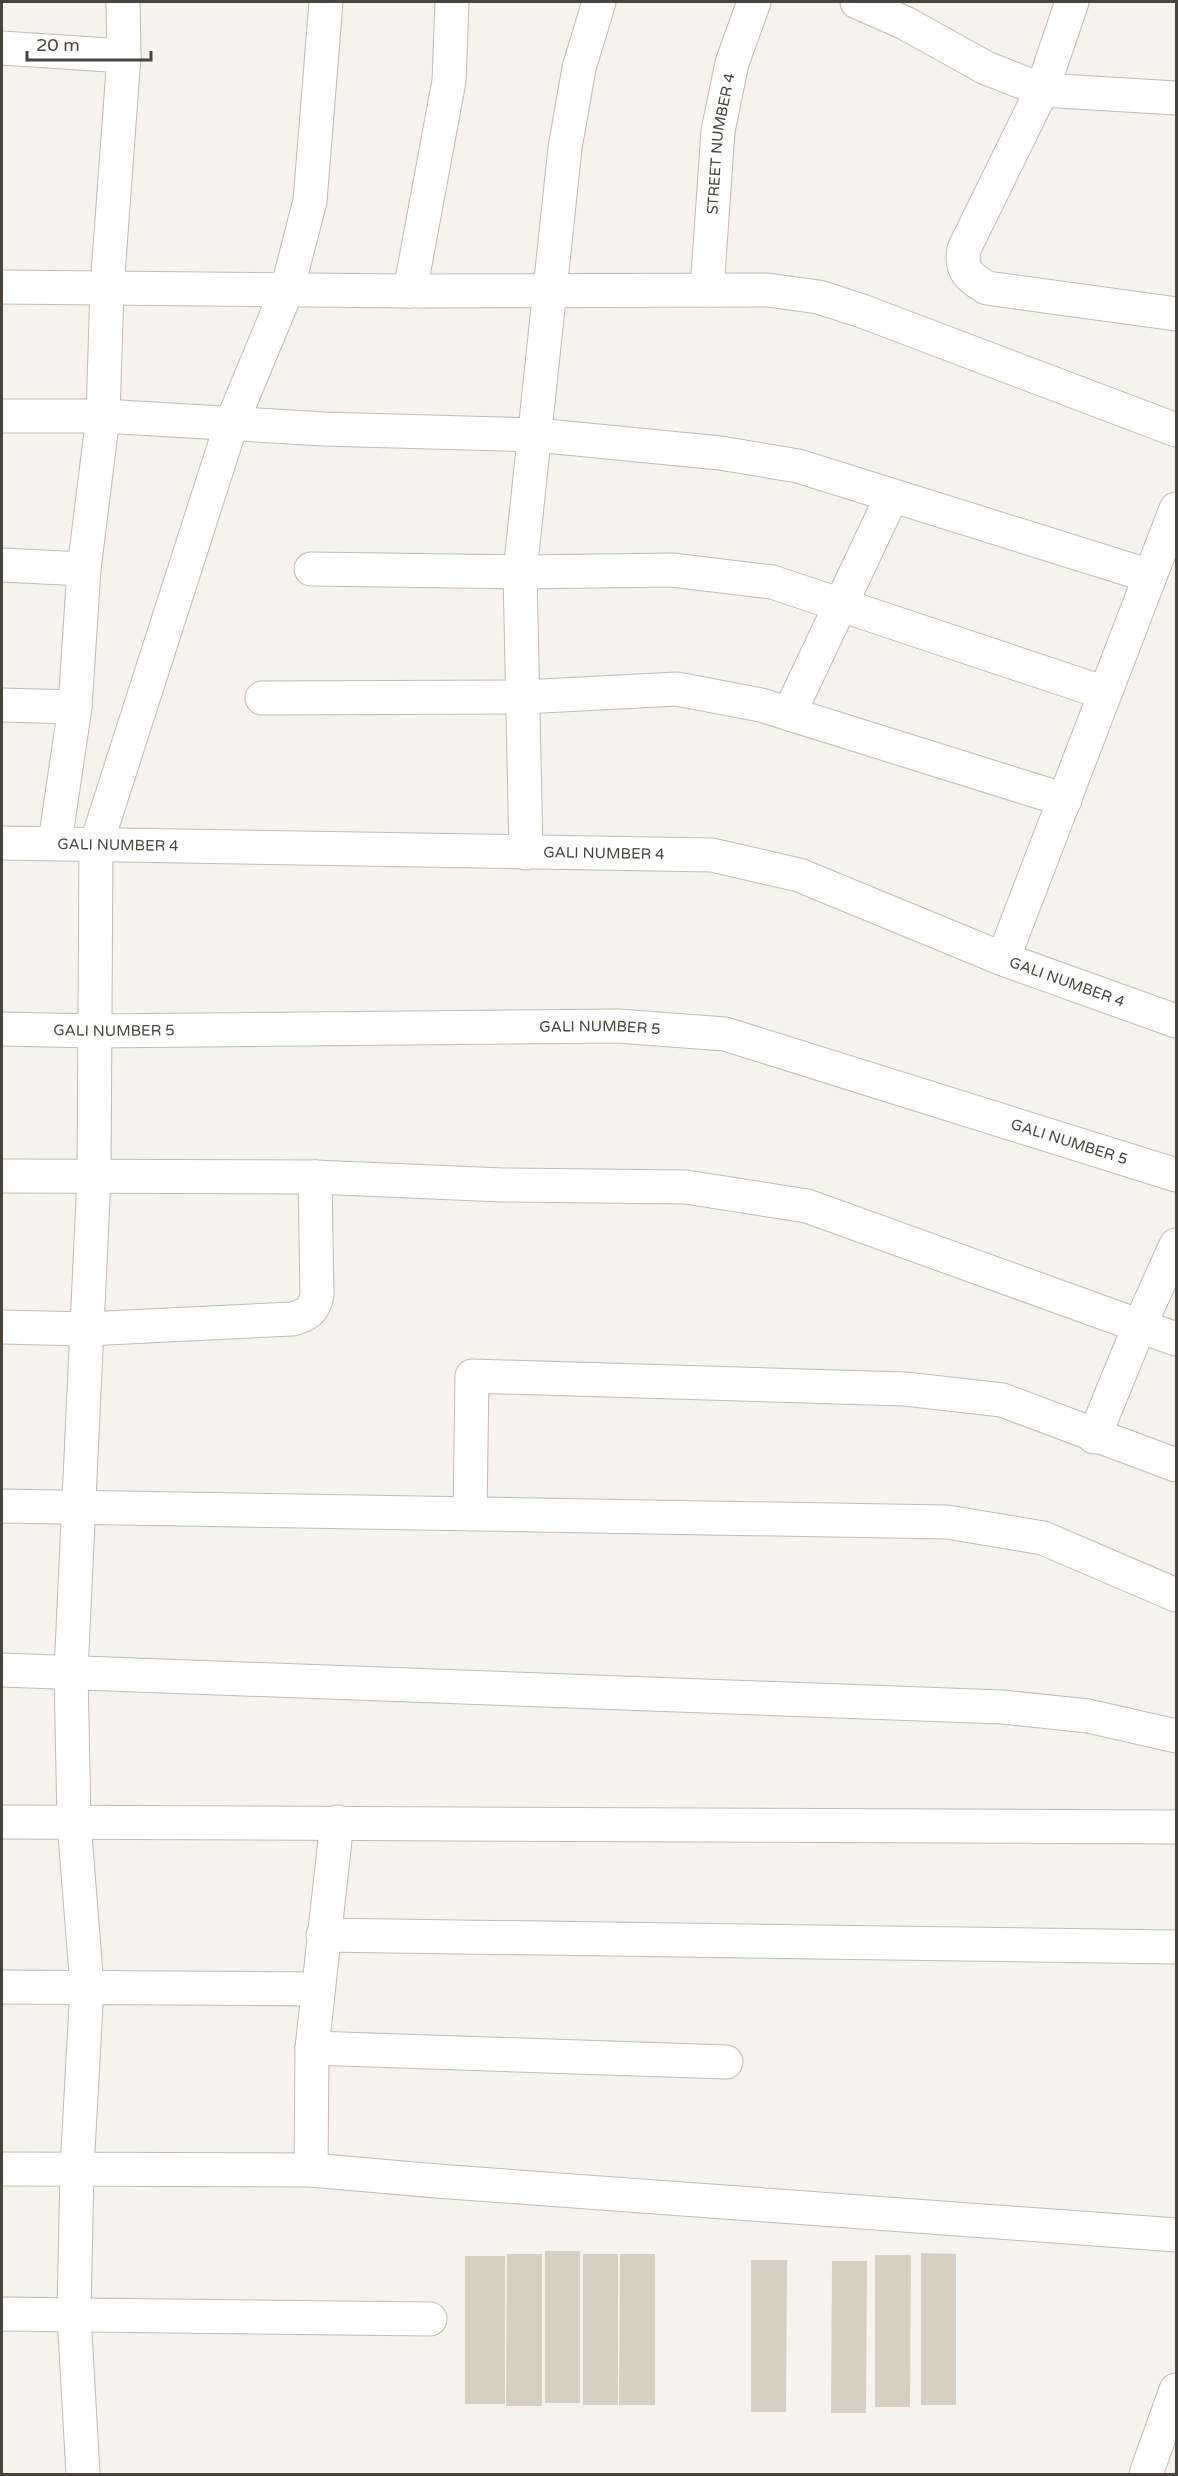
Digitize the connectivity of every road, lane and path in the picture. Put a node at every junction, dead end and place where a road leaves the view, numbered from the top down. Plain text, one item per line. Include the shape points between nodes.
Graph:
1 (123, 2) edge
2 (326, 2) edge
3 (452, 2) edge
4 (599, 2) edge
5 (754, 2) edge
6 (857, 2) edge
7 (1072, 2) edge
8 (2, 48) edge
9 (124, 56) junction
10 (1042, 90) junction
11 (1176, 98) edge
12 (2, 287) edge
13 (107, 288) junction
14 (549, 289) junction
15 (287, 290) junction
16 (707, 290) junction
17 (410, 291) junction
18 (1176, 314) edge
19 (2, 416) edge
20 (103, 416) junction
21 (232, 422) junction
22 (1176, 430) edge
23 (536, 435) junction
24 (892, 496) junction
25 (1176, 508) edge
26 (2, 565) edge
27 (84, 568) junction
28 (311, 568) dead end
29 (520, 572) junction
30 (1150, 576) junction
31 (839, 604) junction
32 (1105, 693) junction
33 (523, 697) junction
34 (262, 698) dead end
35 (2, 705) edge
36 (75, 707) junction
37 (789, 714) junction
38 (1065, 800) junction
39 (55, 842) junction
40 (2, 843) edge
41 (96, 845) junction
42 (526, 853) junction
43 (1004, 959) junction
44 (1176, 1021) edge
45 (2, 1029) edge
46 (93, 1031) junction
47 (1176, 1175) edge
48 (2, 1176) edge
49 (93, 1177) junction
50 (315, 1177) junction
51 (1176, 1245) edge
52 (2, 1327) edge
53 (1139, 1327) junction
54 (86, 1329) junction
55 (1176, 1339) edge
56 (1094, 1437) junction
57 (1176, 1465) edge
58 (2, 1506) edge
59 (77, 1507) junction
60 (470, 1514) junction
61 (1176, 1595) edge
62 (2, 1670) edge
63 (70, 1672) junction
64 (1176, 1736) edge
65 (2, 1822) edge
66 (74, 1822) junction
67 (337, 1822) junction
68 (1176, 1827) edge
69 (323, 1935) junction
70 (1176, 1947) edge
71 (2, 1987) edge
72 (87, 1987) junction
73 (318, 1989) junction
74 (312, 2048) junction
75 (726, 2062) dead end
76 (2, 2169) edge
77 (77, 2169) junction
78 (311, 2170) junction
79 (1176, 2235) edge
80 (2, 2314) edge
81 (74, 2315) junction
82 (430, 2319) dead end
83 (1176, 2390) edge
84 (83, 2475) edge
85 (1146, 2475) edge

1 - 9 street
2 - 15 street via 310,201
3 - 17 street via 449,81
4 - 14 street via 579,68 565,148
5 - 16 street, STREET NUMBER 4 via 732,63 718,131
6 - 10 street via 905,23 986,68
7 - 10 street
8 - 9 street
9 - 13 street
10 - 11 street
10 - 18 street via 964,249 962,267 968,276 987,288
12 - 13 street
13 - 15 street
13 - 20 street
14 - 16 street
14 - 17 street
14 - 23 street
15 - 17 street
15 - 21 street
16 - 22 street via 767,290 819,297
19 - 20 street
20 - 21 street
20 - 27 street
21 - 23 street via 324,429
21 - 41 street
23 - 24 street via 762,459 798,466
23 - 29 street
24 - 30 street
24 - 31 street
25 - 30 street
26 - 27 street
27 - 36 street
28 - 29 street
29 - 31 street via 672,570 726,575 772,582
29 - 33 street
30 - 32 street
31 - 32 street
31 - 37 street
32 - 38 street
33 - 34 street
33 - 37 street via 676,689 732,698
33 - 42 street
35 - 36 street
36 - 39 street
37 - 38 street
38 - 43 street
39 - 40 street, GALI NUMBER 4
39 - 41 street, GALI NUMBER 4
41 - 42 street, GALI NUMBER 4
41 - 46 street
42 - 43 street, GALI NUMBER 4 via 712,855 799,875
43 - 44 street, GALI NUMBER 4
45 - 46 street, GALI NUMBER 5
46 - 47 street, GALI NUMBER 5 via 618,1026 725,1034
46 - 49 street
48 - 49 street
49 - 50 street
49 - 54 street
50 - 53 street via 686,1187 750,1195 807,1206
50 - 54 street via 317,1295 315,1306 306,1315 292,1319
51 - 53 street
52 - 54 street
53 - 55 street
53 - 56 street
54 - 59 street
56 - 57 street
56 - 60 street via 1002,1400 905,1389 472,1376
58 - 59 street
59 - 60 street
59 - 63 street
60 - 61 street via 947,1522 1043,1538
62 - 63 street
63 - 64 street via 1002,1707 1088,1716
63 - 66 street
65 - 66 street
66 - 67 street
66 - 72 street
67 - 68 street
67 - 69 street
69 - 70 street
69 - 73 street
71 - 72 street
72 - 73 street
72 - 77 street
73 - 74 street
74 - 75 street
74 - 78 street
76 - 77 street
77 - 78 street
77 - 81 street
78 - 79 street
80 - 81 street
81 - 82 street
81 - 84 street
83 - 85 street

